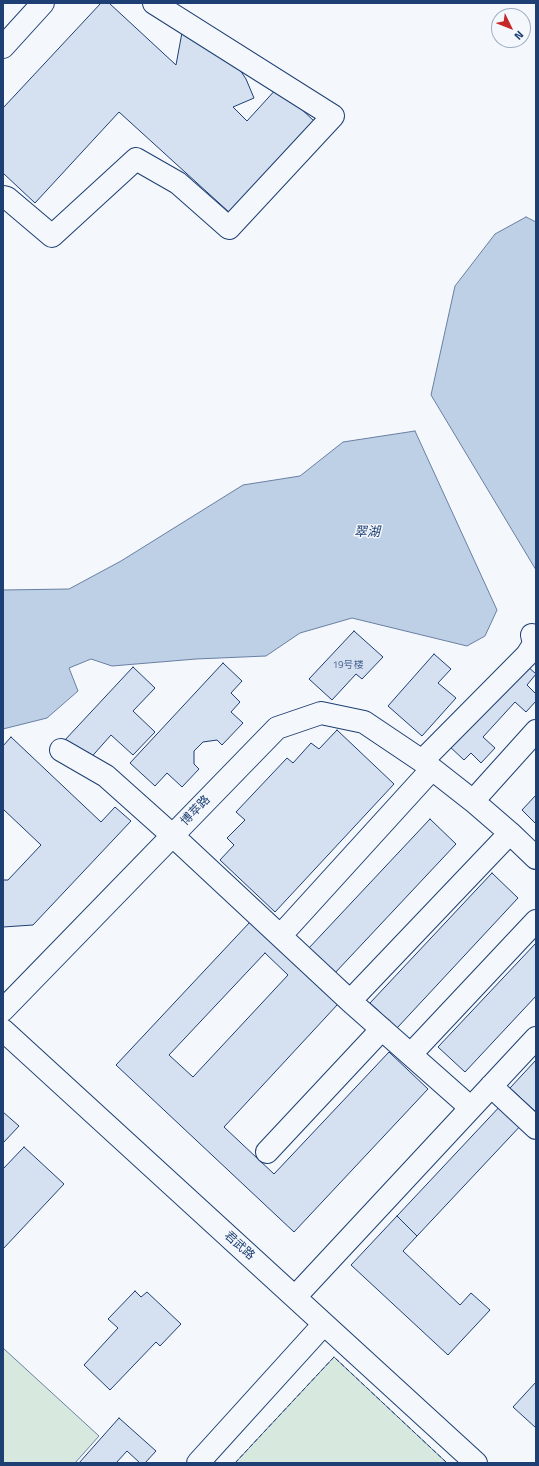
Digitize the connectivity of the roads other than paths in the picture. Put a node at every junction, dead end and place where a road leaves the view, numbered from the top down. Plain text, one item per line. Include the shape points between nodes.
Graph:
1 (43, 3) edge
2 (154, 3) edge
3 (3, 47) edge
4 (3, 197) edge
5 (532, 635) dead end
6 (536, 731) edge
7 (60, 750) dead end
8 (427, 765) junction
9 (473, 801) junction
10 (510, 833) junction
11 (172, 835) junction
12 (536, 858) edge
13 (536, 921) edge
14 (281, 935) junction
15 (350, 1001) junction
16 (3, 1010) edge
17 (382, 1029) junction
18 (3, 1030) edge
19 (536, 1038) edge
20 (411, 1054) junction
21 (491, 1086) junction
22 (471, 1108) junction
23 (536, 1128) edge
24 (267, 1152) dead end
25 (294, 1297) junction
26 (324, 1324) junction
27 (198, 1463) edge
28 (476, 1463) edge

1 - 3 street
2 - 4 street via 332,116 229,228 178,183 136,159 52,236
5 - 8 street via 534,644 527,655
6 - 9 street
7 - 11 street via 106,776
8 - 9 street, 博萃路
8 - 11 street, 博萃路 via 364,722 321,713 277,728
8 - 14 street
9 - 10 street, 博萃路
10 - 12 street, 博萃路
10 - 15 street
11 - 14 street
11 - 16 street, 博萃路
13 - 20 street
14 - 15 street
15 - 17 street
17 - 20 street
17 - 24 street
18 - 25 street, 君武路
19 - 21 street
20 - 22 street
21 - 22 street
21 - 23 street
22 - 25 street
25 - 26 street, 君武路
26 - 27 street
26 - 28 street, 君武路

